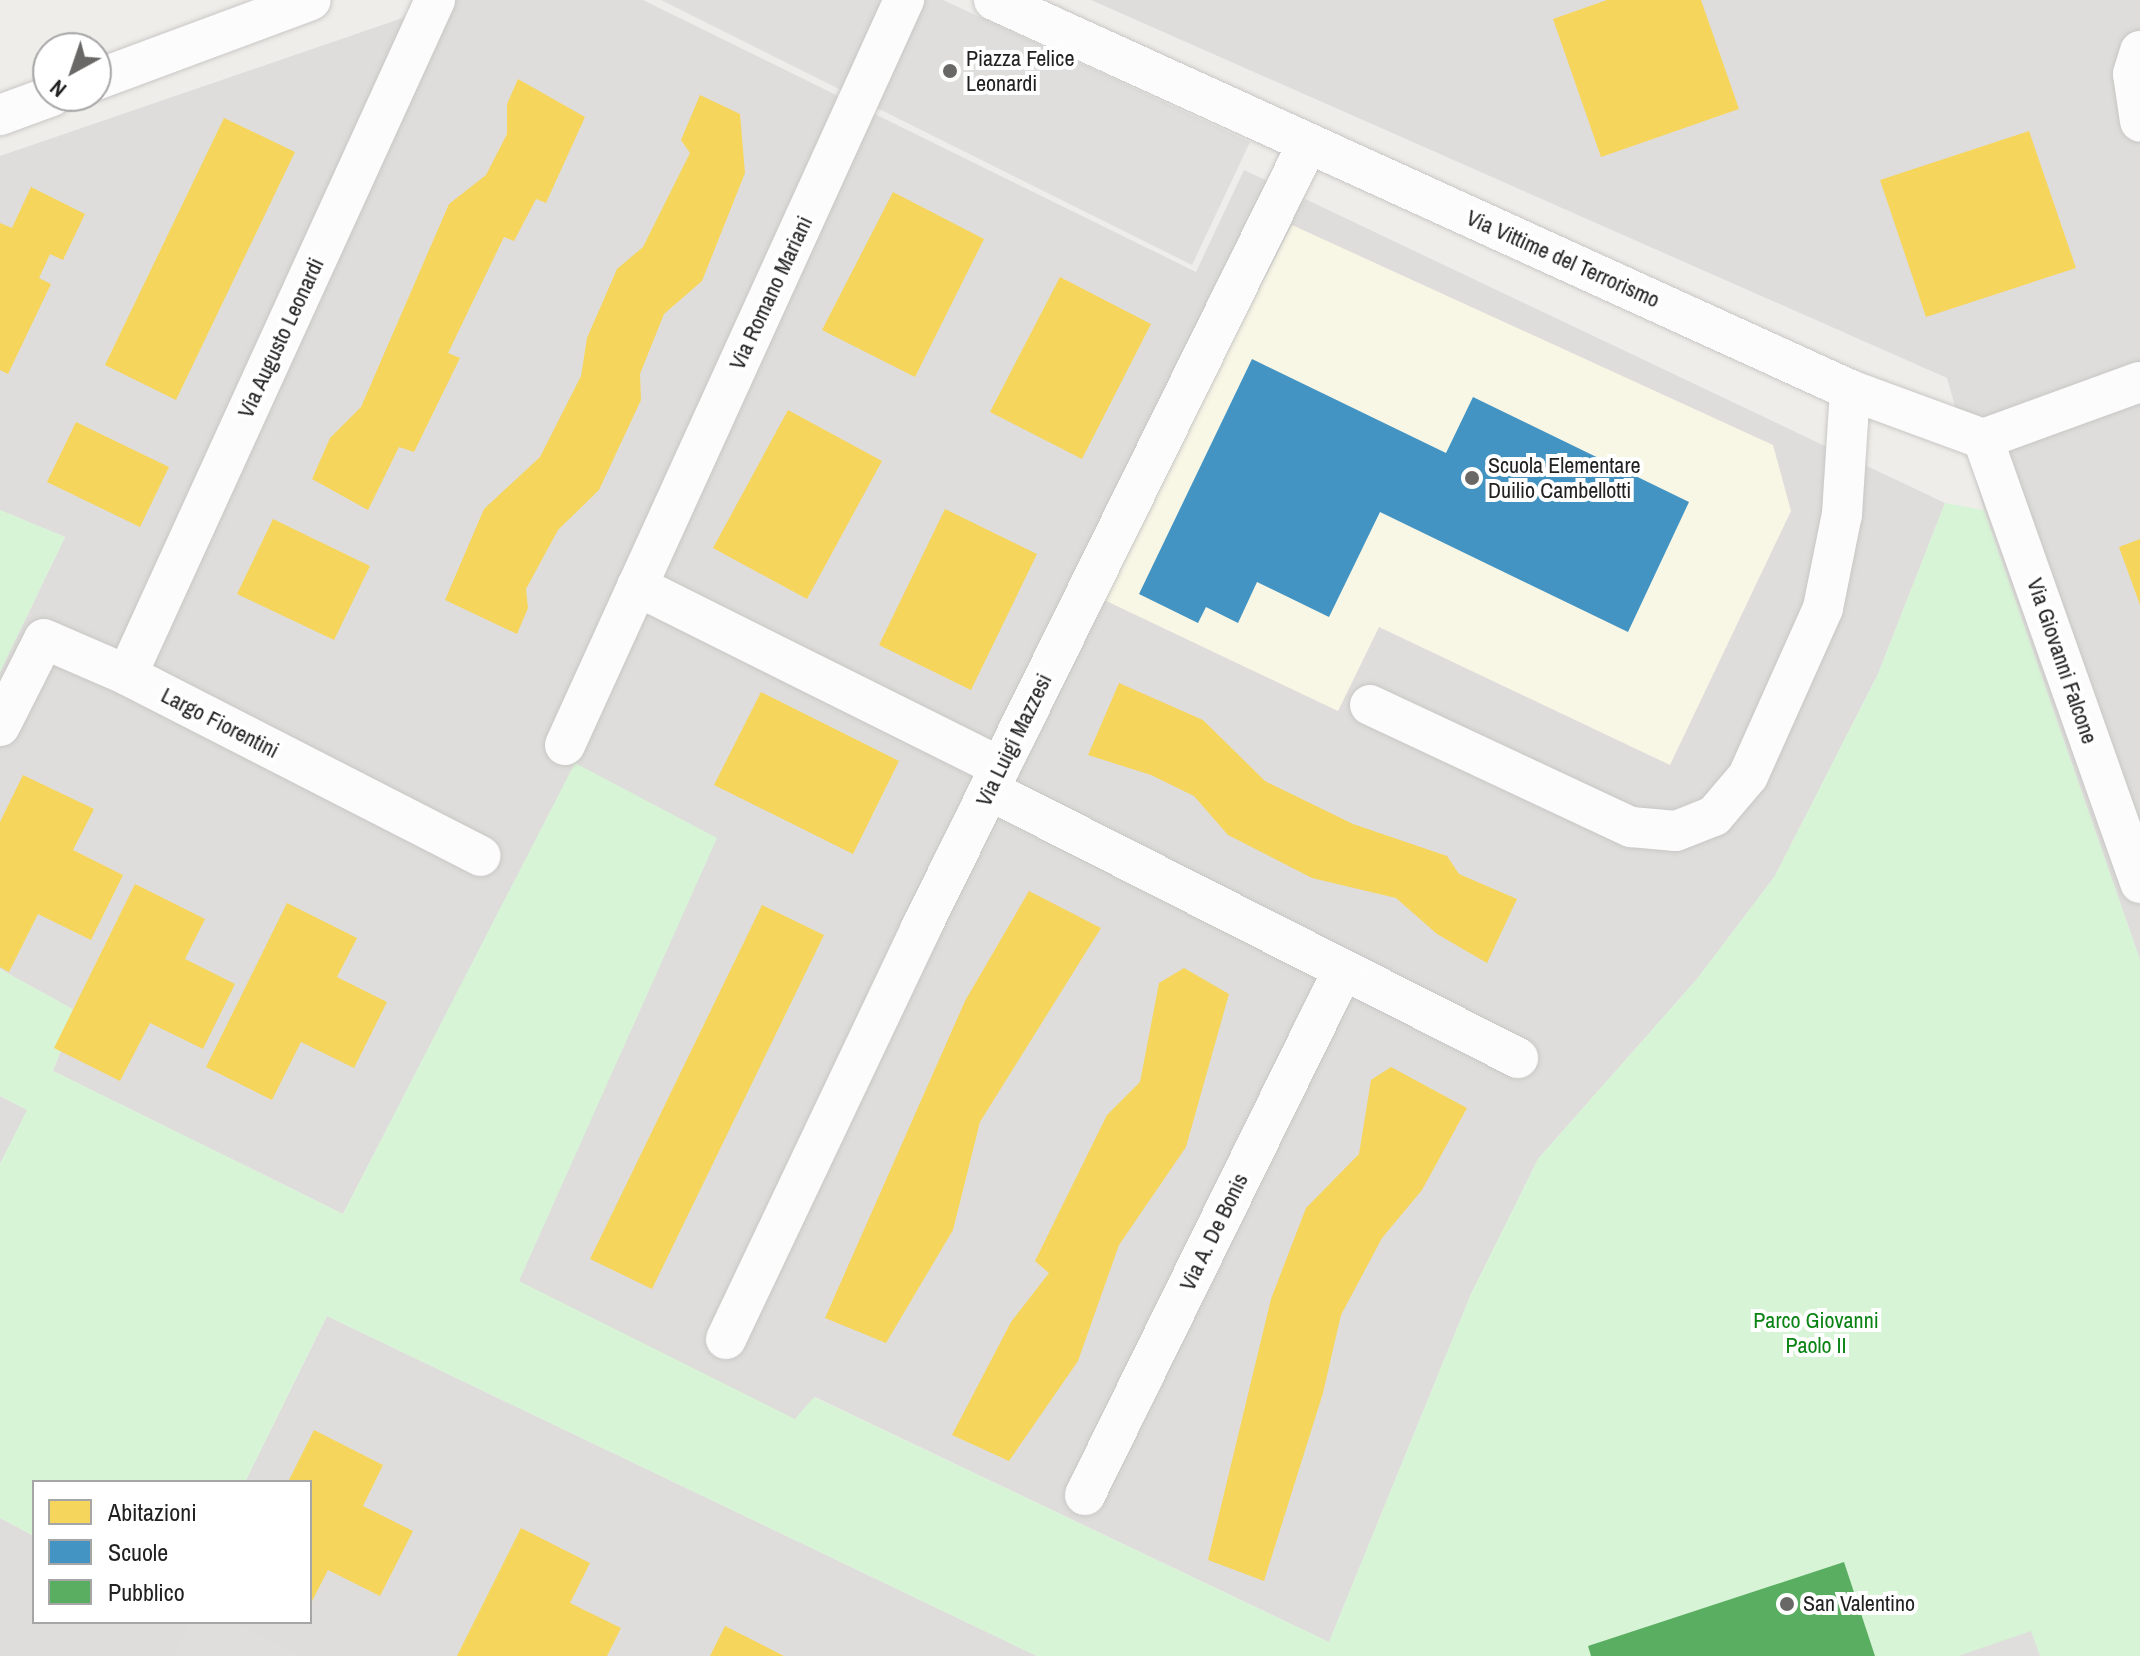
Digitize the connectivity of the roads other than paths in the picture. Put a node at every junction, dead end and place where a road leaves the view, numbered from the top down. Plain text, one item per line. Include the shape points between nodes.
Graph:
1 (311, 0) edge
2 (435, 0) edge
3 (904, 0) edge
4 (994, 0) edge
5 (2140, 51) edge
6 (112, 74) edge
7 (32, 103) edge
8 (0, 115) edge
9 (2140, 121) edge
10 (1308, 143) junction
11 (2140, 382) edge
12 (1850, 390) junction
13 (1983, 439) junction
14 (637, 586) junction
15 (127, 675) junction
16 (1370, 705) dead end
17 (0, 726) edge
18 (565, 745) dead end
19 (994, 778) junction
20 (480, 856) dead end
21 (2140, 883) edge
22 (1343, 970) junction
23 (1518, 1058) dead end
24 (726, 1339) dead end
25 (1085, 1495) dead end

1 - 6 street
2 - 15 street, Via Augusto Leonardi
3 - 14 street, Via Romano Mariani
4 - 10 street, Via Vittime del Terrorismo
5 - 9 street via 2133,89
7 - 8 street
10 - 12 street, Via Vittime del Terrorismo
10 - 19 street, Via Luigi Mazzesi
11 - 13 street
12 - 13 street, Via Vittime del Terrorismo
12 - 16 street via 1842,514 1823,608 1748,776 1714,816 1676,831 1631,827
13 - 21 street, Via Giovanni Falcone
14 - 18 street, Via Romano Mariani
14 - 19 street
15 - 17 street, Largo Fiorentini via 44,639
15 - 20 street, Largo Fiorentini
19 - 22 street
19 - 24 street, Via Luigi Mazzesi
22 - 23 street
22 - 25 street, Via A. De Bonis

